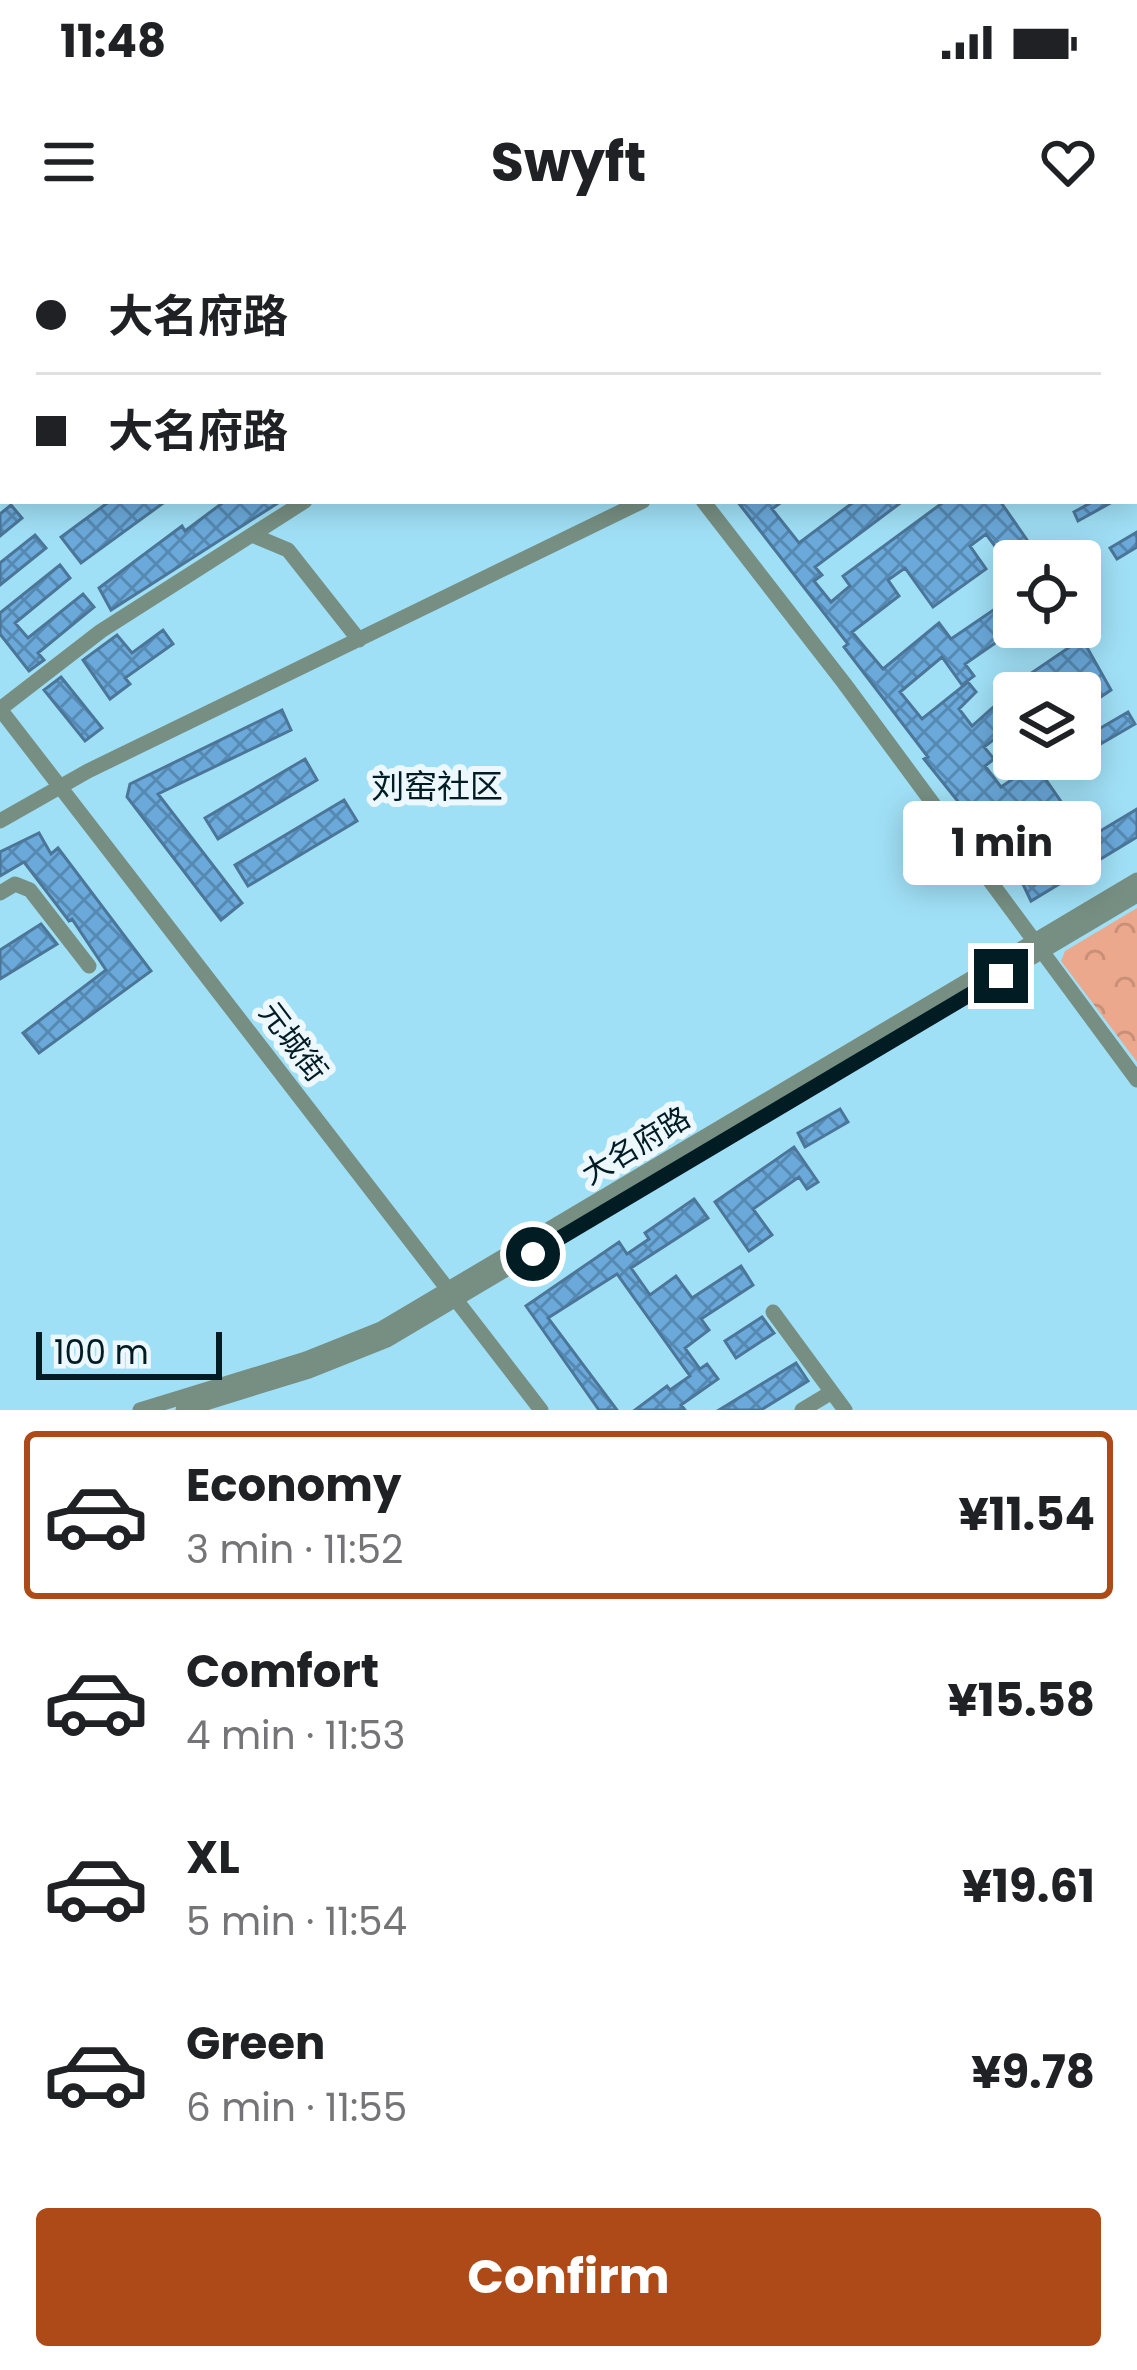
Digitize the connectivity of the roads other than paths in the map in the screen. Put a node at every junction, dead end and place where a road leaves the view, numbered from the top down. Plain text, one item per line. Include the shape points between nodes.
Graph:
1 (300, 504) edge
2 (637, 504) edge
3 (705, 504) edge
4 (251, 535) junction
5 (359, 640) junction
6 (0, 709) edge
7 (61, 786) junction
8 (0, 821) edge
9 (1137, 880) edge
10 (0, 893) edge
11 (1137, 895) edge
12 (1037, 947) junction
13 (89, 966) dead end
14 (1137, 1080) edge
15 (452, 1294) junction
16 (773, 1312) dead end
17 (832, 1392) junction
18 (140, 1410) edge
19 (183, 1410) edge
20 (541, 1410) edge
21 (802, 1410) edge
22 (844, 1410) edge

1 - 4 street
2 - 5 street
3 - 12 street
4 - 5 street via 288,550
4 - 6 street via 100,631
5 - 7 street
6 - 7 street, 元城街
7 - 8 street
7 - 15 street, 元城街
9 - 12 street, 大名府路
10 - 13 street via 15,884 31,890
11 - 12 street, 大名府路
12 - 14 street
12 - 15 street, 大名府路
15 - 18 street, 大名府路 via 347,1344
15 - 19 street, 大名府路 via 352,1356
15 - 20 street, 元城街
16 - 17 street
17 - 21 street
17 - 22 street

